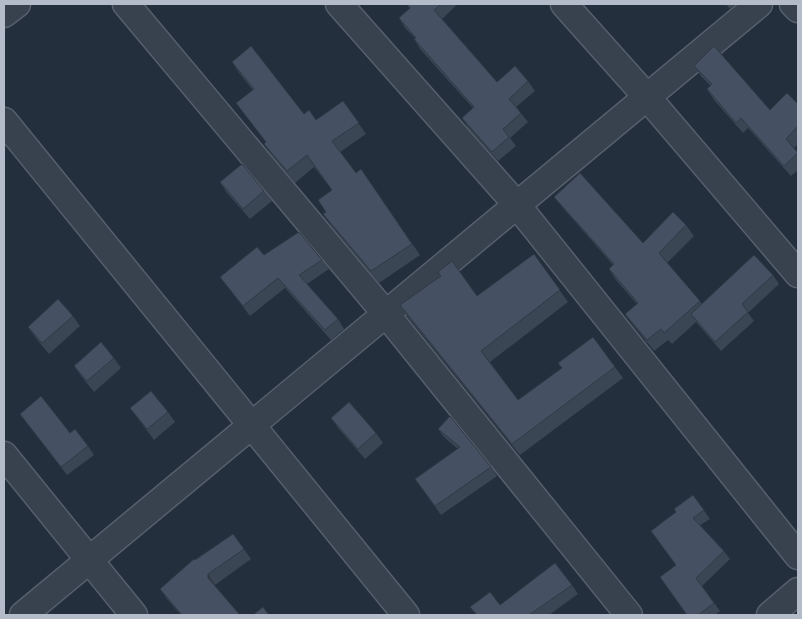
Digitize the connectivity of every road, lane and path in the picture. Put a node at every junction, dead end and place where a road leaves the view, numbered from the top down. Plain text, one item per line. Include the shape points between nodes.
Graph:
1 (17, 4) edge
2 (126, 4) edge
3 (339, 4) edge
4 (564, 4) edge
5 (759, 4) edge
6 (793, 4) edge
7 (798, 9) edge
8 (4, 14) edge
9 (647, 96) junction
10 (4, 121) edge
11 (517, 205) junction
12 (798, 274) edge
13 (386, 314) junction
14 (251, 426) junction
15 (4, 456) edge
16 (798, 556) edge
17 (89, 560) junction
18 (798, 591) edge
19 (23, 615) edge
20 (134, 615) edge
21 (406, 615) edge
22 (629, 615) edge
23 (770, 615) edge

1 - 8 street
2 - 13 street
3 - 11 street
4 - 9 street
5 - 9 street
6 - 7 street
9 - 11 street
9 - 12 street
10 - 14 street
11 - 13 street
11 - 16 street
13 - 14 street
13 - 22 street
14 - 17 street
14 - 21 street
15 - 17 street
17 - 19 street
17 - 20 street
18 - 23 street

